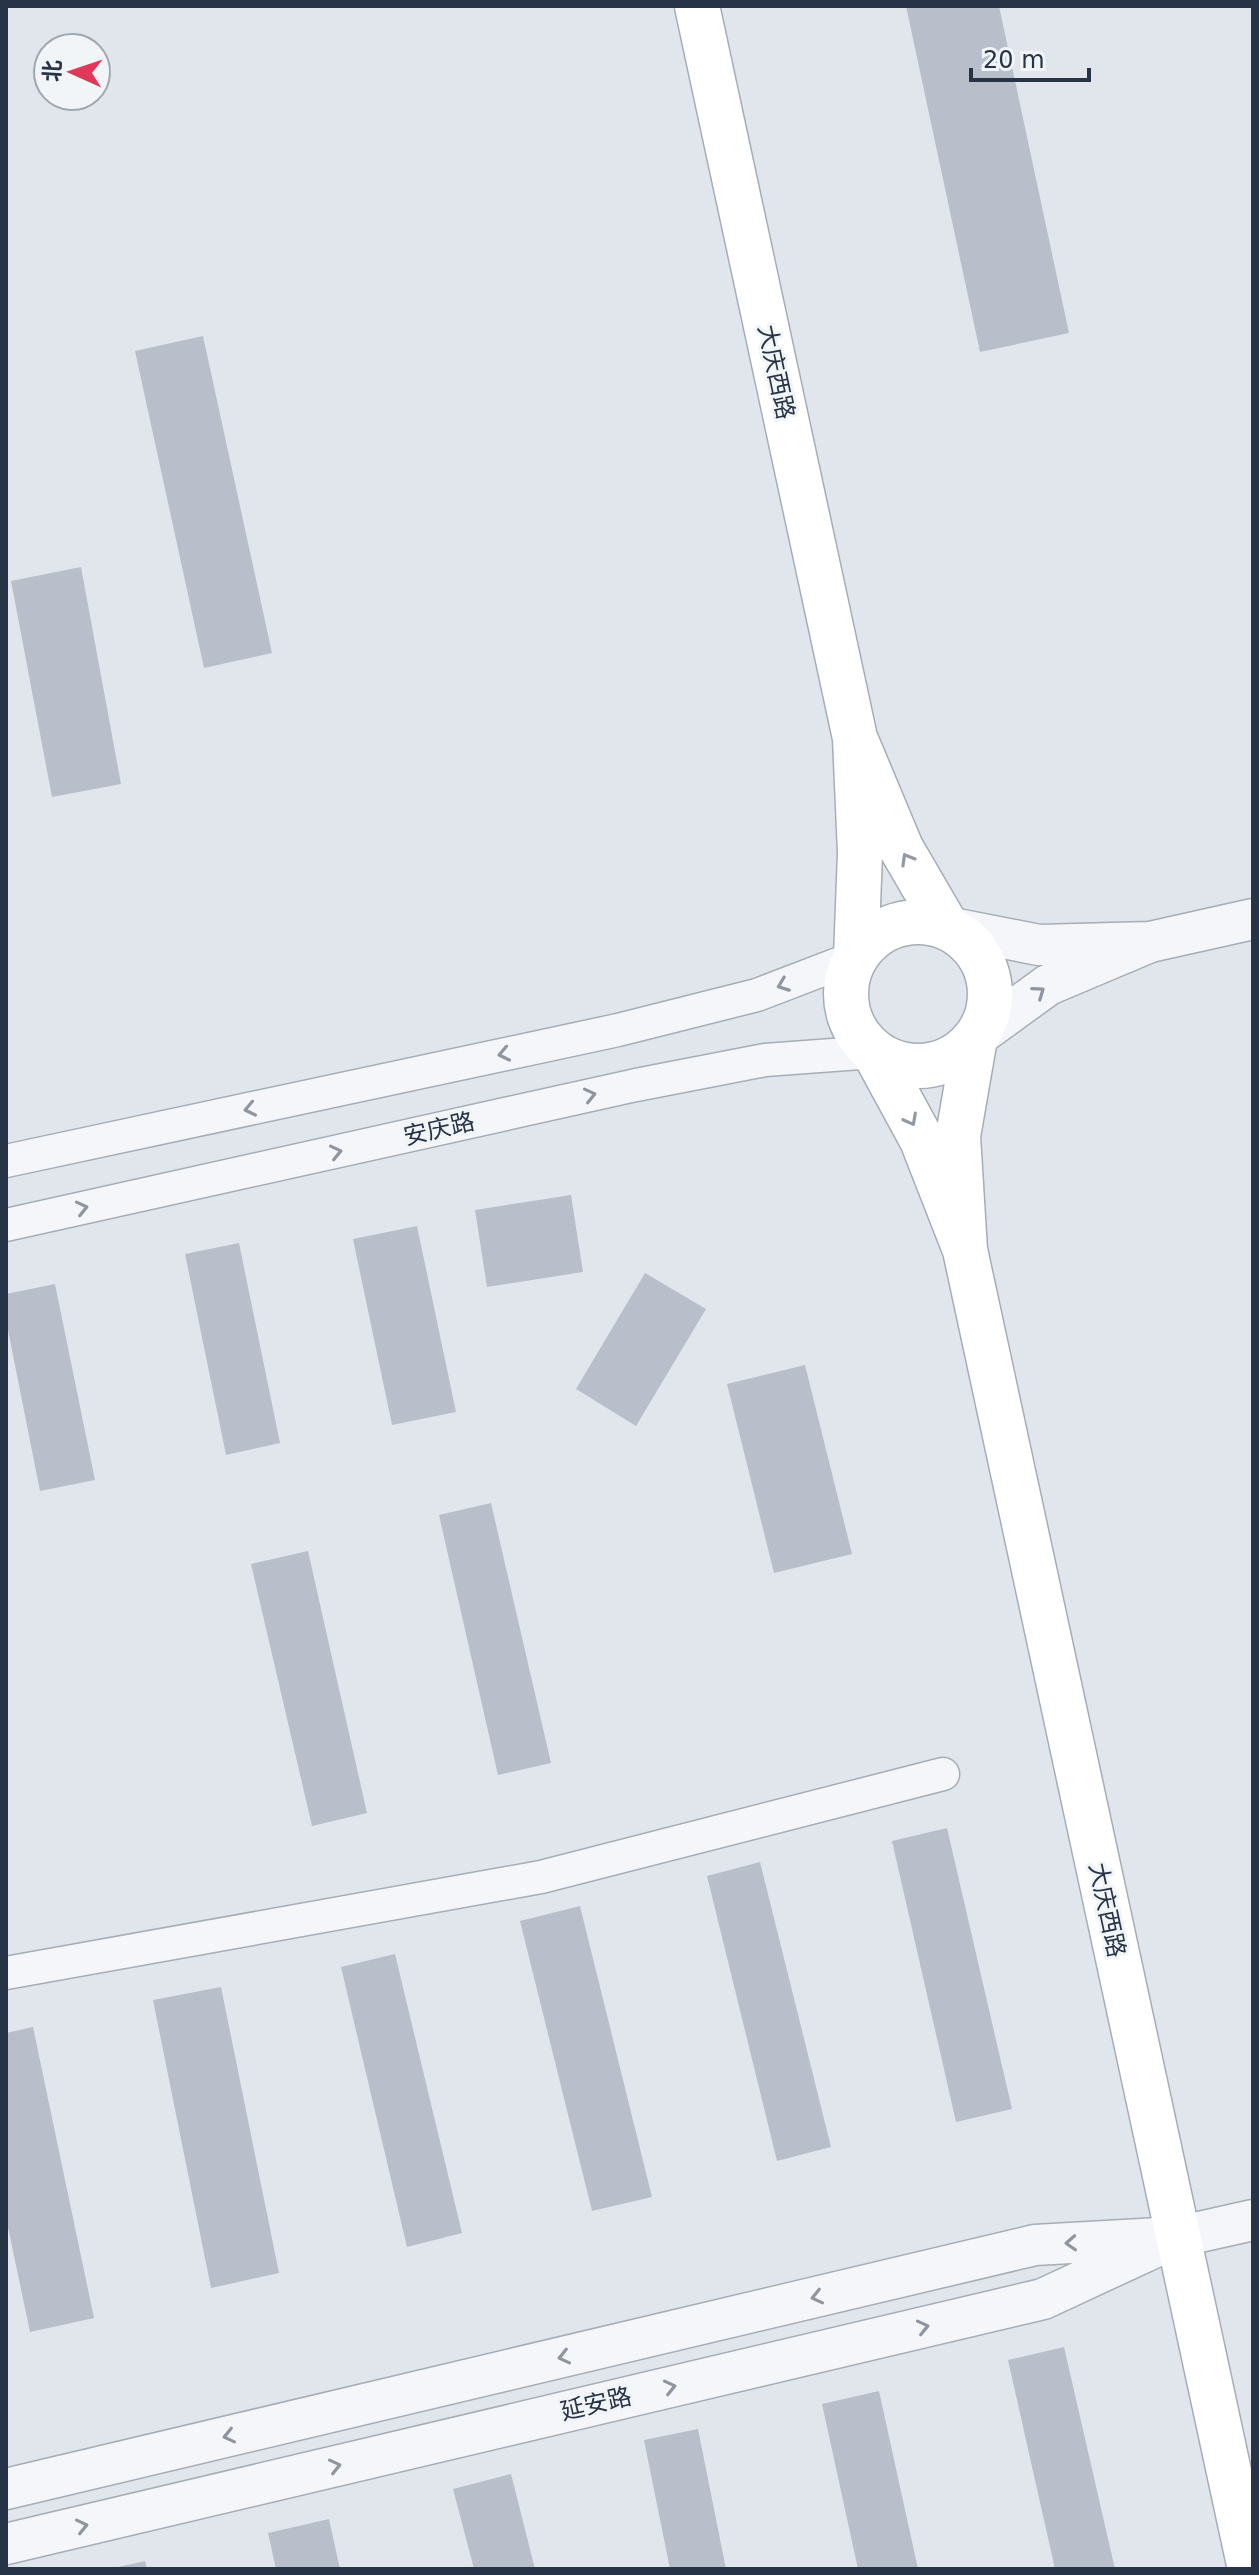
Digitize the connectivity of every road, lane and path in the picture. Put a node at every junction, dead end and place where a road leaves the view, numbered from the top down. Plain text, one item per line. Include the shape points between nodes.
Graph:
1 (697, 6) edge
2 (855, 738) junction
3 (1253, 919) edge
4 (947, 927) junction
5 (1150, 942) junction
6 (856, 957) junction
7 (975, 1038) junction
8 (874, 1052) junction
9 (6, 1161) edge
10 (6, 1225) edge
11 (965, 1250) junction
12 (943, 1774) dead end
13 (6, 1973) edge
14 (1253, 2220) edge
15 (1177, 2237) junction
16 (6, 2489) edge
17 (6, 2544) edge
18 (1250, 2569) edge

1 - 2 main road, 大庆西路
4 -> 2 main road via 901,848
2 - 6 main road via 860,853
3 - 5 street
4 - 5 street via 1039,945
4 - 6 main road via 901,923 880,931
4 - 7 main road via 974,948 989,979 990,1002
7 -> 5 street via 1048,985
6 - 8 main road via 845,994 849,1019
6 -> 9 street via 757,995 618,1030
7 - 8 main road via 953,1058 930,1066 904,1066
7 - 11 main road via 958,1136
10 -> 8 street, 安庆路 via 636,1085 765,1060
8 -> 11 main road via 922,1140
11 - 15 main road, 大庆西路
12 - 13 street via 541,1877
14 - 15 street, 延安路
15 -> 16 street, 延安路 via 1035,2245
17 -> 15 street, 延安路 via 1043,2299
15 - 18 main road, 大庆西路

